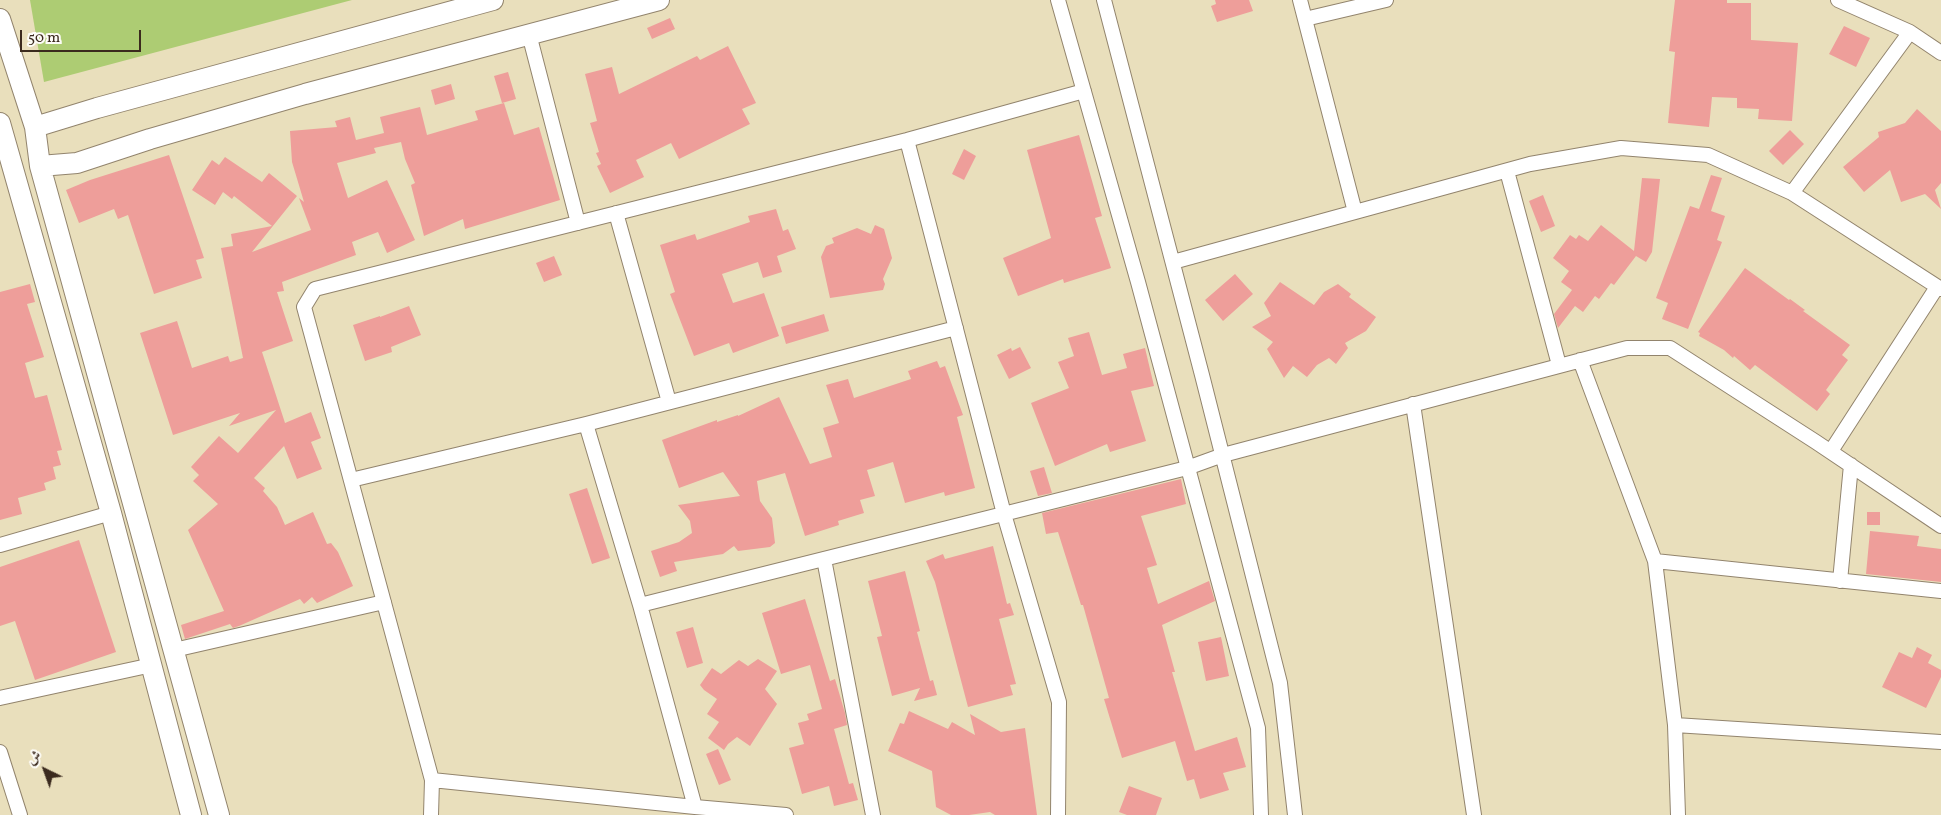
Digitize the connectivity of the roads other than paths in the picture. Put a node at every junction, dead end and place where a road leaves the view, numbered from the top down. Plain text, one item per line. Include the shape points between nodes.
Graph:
1 (493, 0) edge
2 (659, 0) edge
3 (1058, 0) edge
4 (1104, 0) edge
5 (1300, 0) edge
6 (1386, 0) edge
7 (1838, 0) edge
8 (0, 19) edge
9 (1304, 19) junction
10 (1910, 32) junction
11 (529, 34) junction
12 (1941, 53) edge
13 (1084, 91) junction
14 (0, 122) edge
15 (35, 127) junction
16 (907, 140) junction
17 (40, 166) junction
18 (1506, 170) junction
19 (1792, 193) junction
20 (1355, 212) junction
21 (616, 213) junction
22 (578, 223) junction
23 (1173, 262) junction
24 (1939, 288) edge
25 (956, 328) junction
26 (1580, 360) junction
27 (1559, 366) junction
28 (669, 402) junction
29 (1413, 404) junction
30 (586, 424) junction
31 (1831, 451) junction
32 (1223, 455) junction
33 (1851, 465) junction
34 (1187, 468) junction
35 (351, 480) junction
36 (111, 513) junction
37 (1004, 514) junction
38 (1941, 526) edge
39 (0, 544) edge
40 (824, 559) junction
41 (1655, 561) junction
42 (1840, 581) junction
43 (1941, 591) edge
44 (384, 602) junction
45 (640, 605) junction
46 (174, 650) junction
47 (152, 665) junction
48 (0, 698) edge
49 (1675, 725) junction
50 (1941, 742) edge
51 (0, 752) edge
52 (432, 780) junction
53 (695, 807) junction
54 (20, 815) edge
55 (191, 815) edge
56 (219, 815) edge
57 (431, 815) edge
58 (786, 815) edge
59 (873, 815) edge
60 (1058, 815) edge
61 (1262, 815) edge
62 (1295, 815) edge
63 (1474, 815) edge
64 (1678, 815) edge

1 - 15 street
2 - 11 street
3 - 13 street
4 - 23 street
5 - 9 street
6 - 9 street
7 - 10 street
8 - 15 street
9 - 20 street
10 - 12 street
10 - 19 street
11 - 17 street via 305,94 77,163
11 - 22 street
13 - 16 street
13 - 34 street
14 - 36 street
15 - 17 street
16 - 21 street
16 - 25 street
17 - 46 street
18 - 19 street via 1621,148 1698,154 1708,155
18 - 20 street
18 - 27 street
19 - 24 street
20 - 23 street
21 - 22 street
21 - 28 street
22 - 35 street via 315,289 304,307
23 - 32 street
24 - 31 street
25 - 28 street
25 - 37 street
26 - 27 street
26 - 31 street via 1626,348 1670,348
26 - 41 street
27 - 29 street
28 - 30 street
29 - 32 street
29 - 63 street
30 - 35 street
30 - 45 street
31 - 33 street
32 - 34 street
32 - 62 street via 1280,683
33 - 38 street
33 - 42 street
34 - 37 street
34 - 61 street via 1258,728
35 - 44 street
36 - 39 street
36 - 47 street
37 - 40 street
37 - 60 street via 1059,702
40 - 45 street
40 - 59 street
41 - 42 street
41 - 49 street
42 - 43 street
44 - 46 street
44 - 52 street
45 - 53 street
46 - 56 street
47 - 48 street
47 - 55 street
49 - 50 street
49 - 64 street
51 - 54 street
52 - 53 street
52 - 57 street
53 - 58 street

